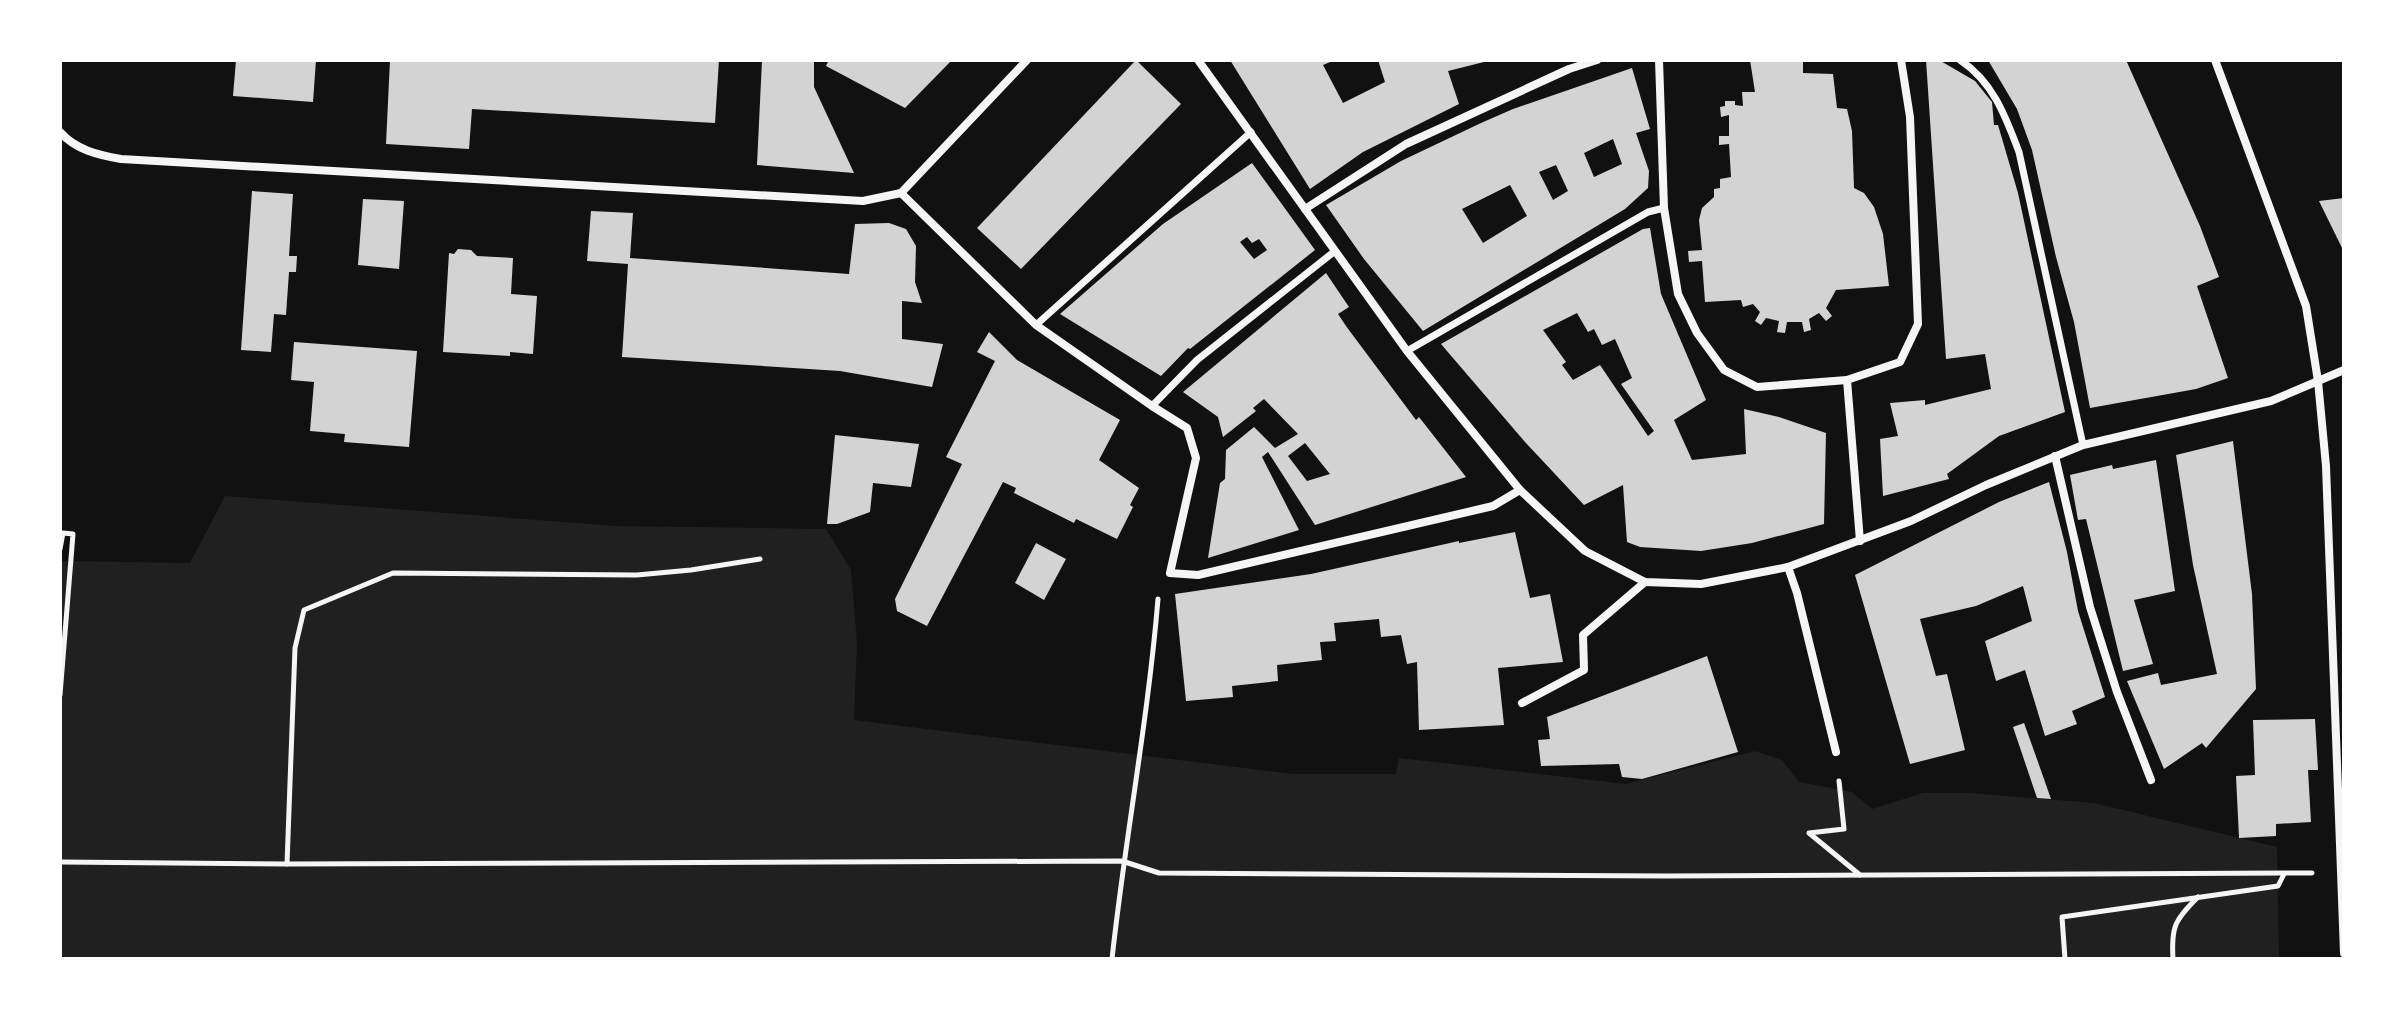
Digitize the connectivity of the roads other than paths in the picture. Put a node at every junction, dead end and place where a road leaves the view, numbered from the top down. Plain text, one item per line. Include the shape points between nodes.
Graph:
1 (1027, 60) edge
2 (1198, 60) edge
3 (1597, 60) edge
4 (1659, 60) edge
5 (1901, 60) edge
6 (1960, 60) edge
7 (2215, 60) edge
8 (60, 132) edge
9 (1251, 132) junction
10 (901, 193) junction
11 (1664, 208) junction
12 (1305, 209) junction
13 (1335, 251) junction
14 (1036, 325) junction
15 (1407, 351) junction
16 (2344, 370) edge
17 (1847, 380) junction
18 (2318, 381) junction
19 (1152, 406) junction
20 (2083, 445) junction
21 (2055, 456) junction
22 (1520, 490) junction
23 (1860, 541) junction
24 (1788, 567) junction
25 (1645, 582) junction
26 (1522, 703) dead end
27 (1836, 752) road end
28 (2151, 780) dead end
29 (2344, 953) edge

1 - 10 street
2 - 9 street
3 - 12 street via 1406,144
4 - 11 street
5 - 17 street via 1910,117 1918,324 1900,362
6 - 20 street via 1979,73 2002,106 2019,152
7 - 18 street via 2306,306
8 - 10 street via 79,148 121,159 863,201
9 - 12 street
9 - 14 street
10 - 14 street
11 - 15 street via 1648,212
11 - 17 street via 1678,294 1724,370 1757,387
12 - 13 street
13 - 15 street
13 - 19 street via 1197,360
14 - 19 street
15 - 22 street
16 - 18 street
17 - 23 street
18 - 20 street via 2271,401
18 - 29 street via 2326,466
19 - 22 street via 1187,428 1196,458 1170,573 1198,575 1493,506
20 - 21 street
21 - 23 street
21 - 28 street via 2090,607
22 - 25 street via 1585,551
23 - 24 street
24 - 25 street via 1701,584
24 - 27 street
25 - 26 street via 1583,635 1584,670

